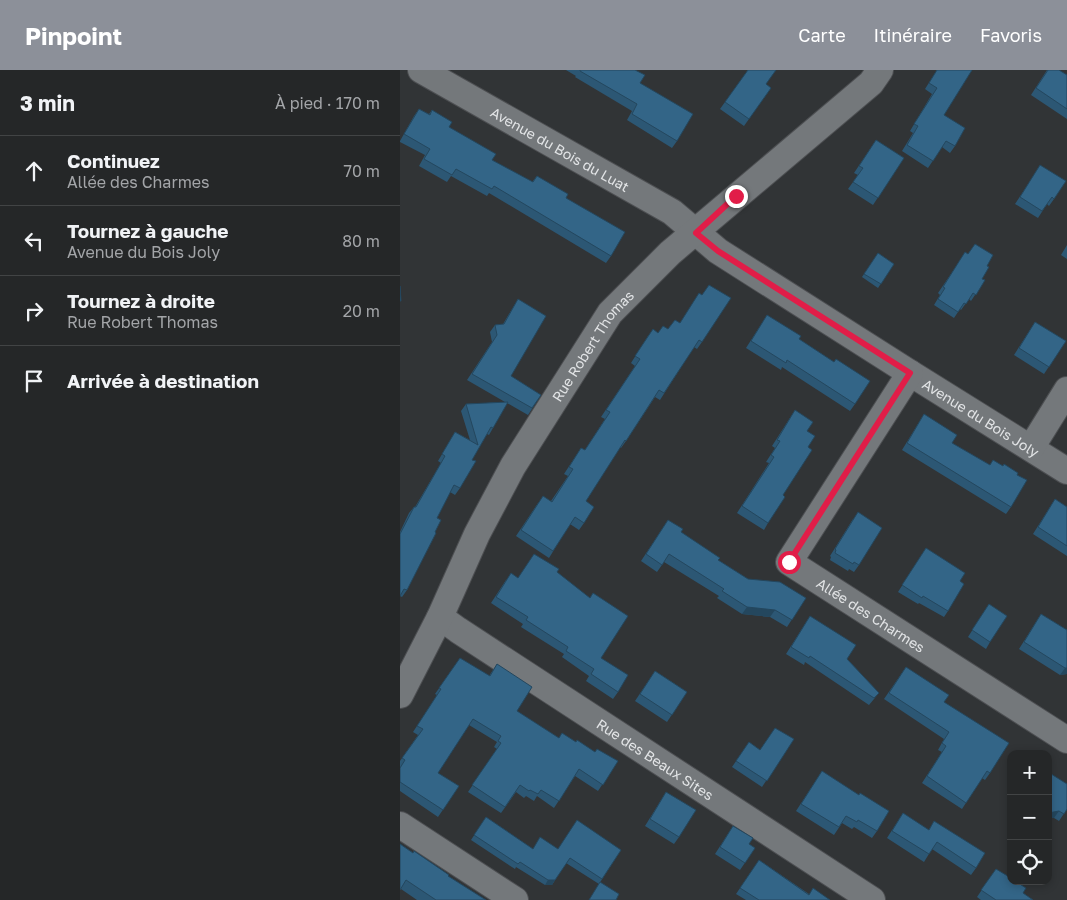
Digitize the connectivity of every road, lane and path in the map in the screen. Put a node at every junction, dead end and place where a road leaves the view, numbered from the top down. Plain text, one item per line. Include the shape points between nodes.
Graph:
1 (421, 70) edge
2 (880, 70) edge
3 (696, 233) junction
4 (910, 373) junction
5 (1067, 390) edge
6 (1031, 448) junction
7 (1067, 471) edge
8 (440, 617) junction
9 (400, 695) edge
10 (1067, 740) edge
11 (400, 825) edge
12 (515, 900) edge
13 (872, 900) edge

1 - 3 street, Avenue du Bois du Luat via 672,212
2 - 3 street, Rue Robert Thomas via 871,83
3 - 4 street, Avenue du Bois Joly via 718,251
3 - 8 street, Rue Robert Thomas via 670,253 610,313 513,466 477,534
4 - 6 street, Avenue du Bois Joly
4 - 10 street, Allée des Charmes via 789,562
5 - 6 street
6 - 7 street, Avenue du Bois Joly
8 - 9 street, Rue Robert Thomas
8 - 13 street, Rue des Beaux Sites
11 - 12 street

